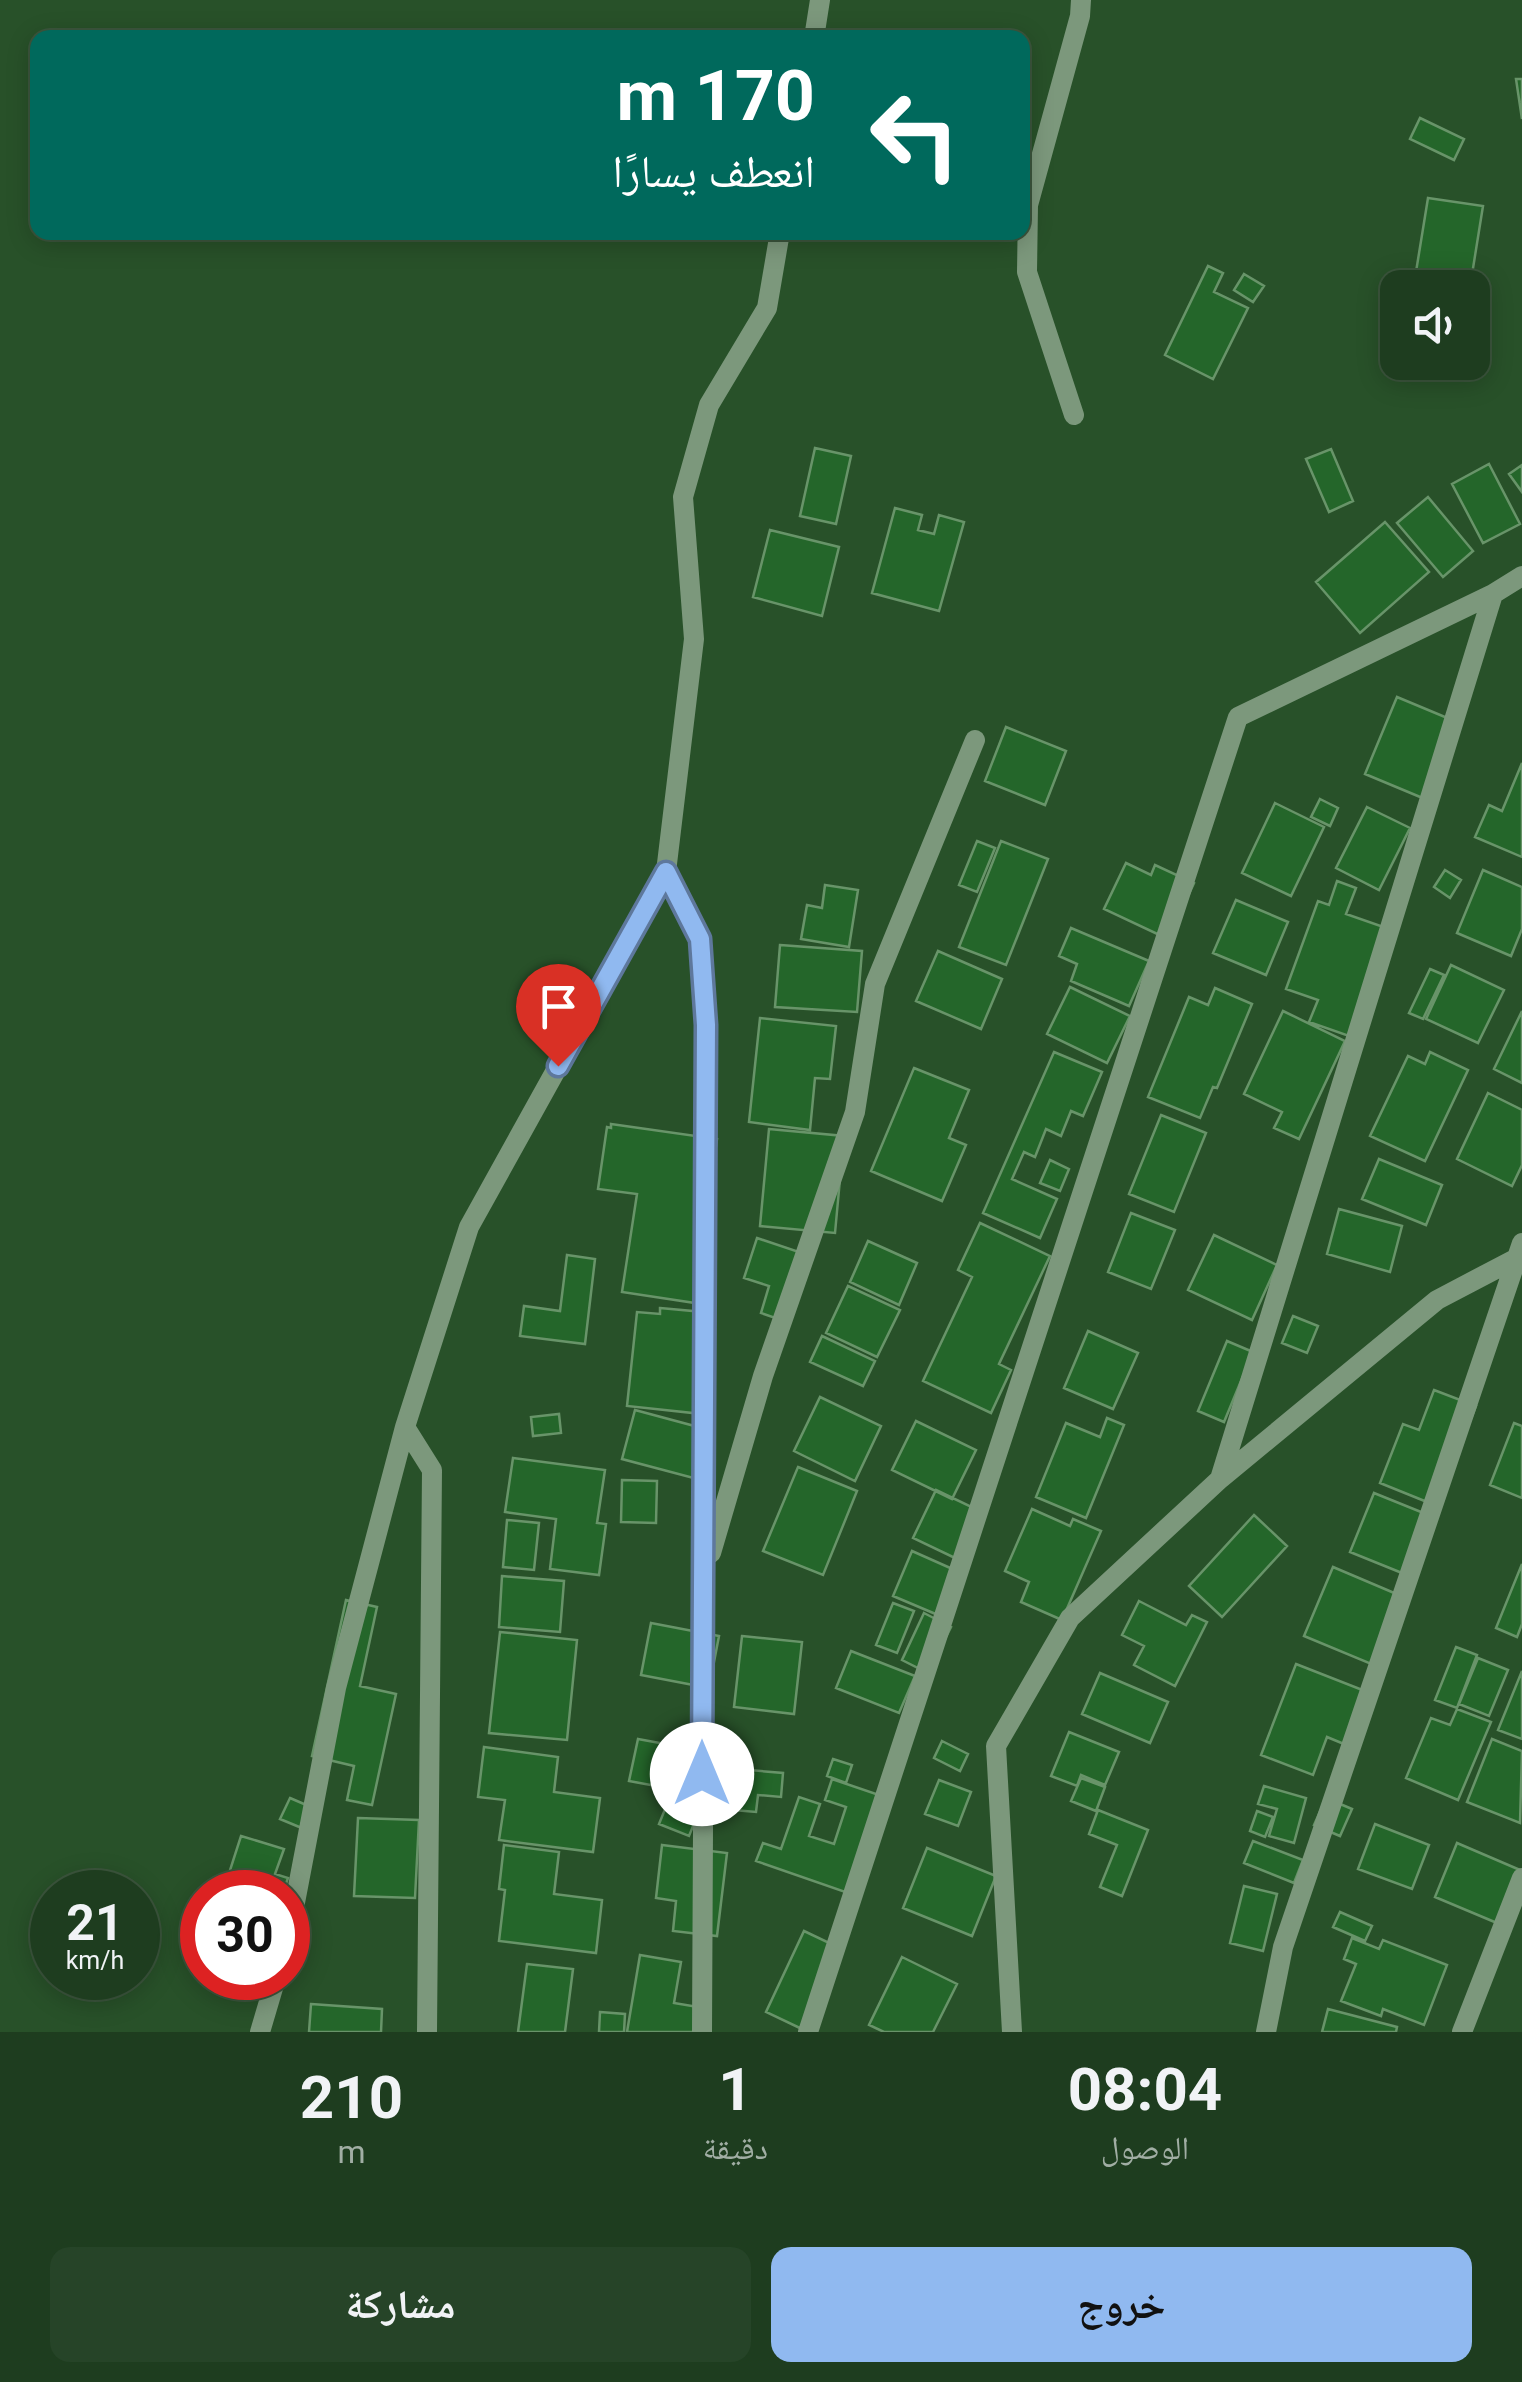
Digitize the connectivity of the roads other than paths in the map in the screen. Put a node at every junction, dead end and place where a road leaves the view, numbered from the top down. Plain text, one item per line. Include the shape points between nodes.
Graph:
1 (820, 0) edge
2 (1081, 0) edge
3 (815, 30) edge
4 (1030, 197) edge
5 (779, 240) edge
6 (1027, 240) edge
7 (1074, 415) dead end
8 (1522, 576) edge
9 (1493, 594) junction
10 (976, 740) dead end
11 (666, 872) junction
12 (1520, 1250) edge
13 (405, 1426) junction
14 (1220, 1479) junction
15 (703, 1579) junction
16 (301, 1870) edge
17 (1522, 1878) edge
18 (269, 2000) edge
19 (260, 2032) edge
20 (426, 2032) edge
21 (702, 2032) edge
22 (808, 2032) edge
23 (1012, 2032) edge
24 (1266, 2032) edge
25 (1462, 2032) edge

1 - 3 street
2 - 4 street
5 - 11 street via 767,308 709,404 683,497 694,639
6 - 7 street via 1027,272
8 - 9 street
9 - 14 street
9 - 22 street via 1238,718
10 - 15 street via 875,984 855,1112 763,1376
11 - 13 street via 469,1227
11 - 15 street via 700,939 706,1025
12 - 14 street via 1438,1300
12 - 24 street via 1282,1948
13 - 16 street via 336,1688
13 - 20 street via 432,1470
14 - 23 street via 1070,1618 996,1746
15 - 21 street
17 - 25 street
18 - 19 street

